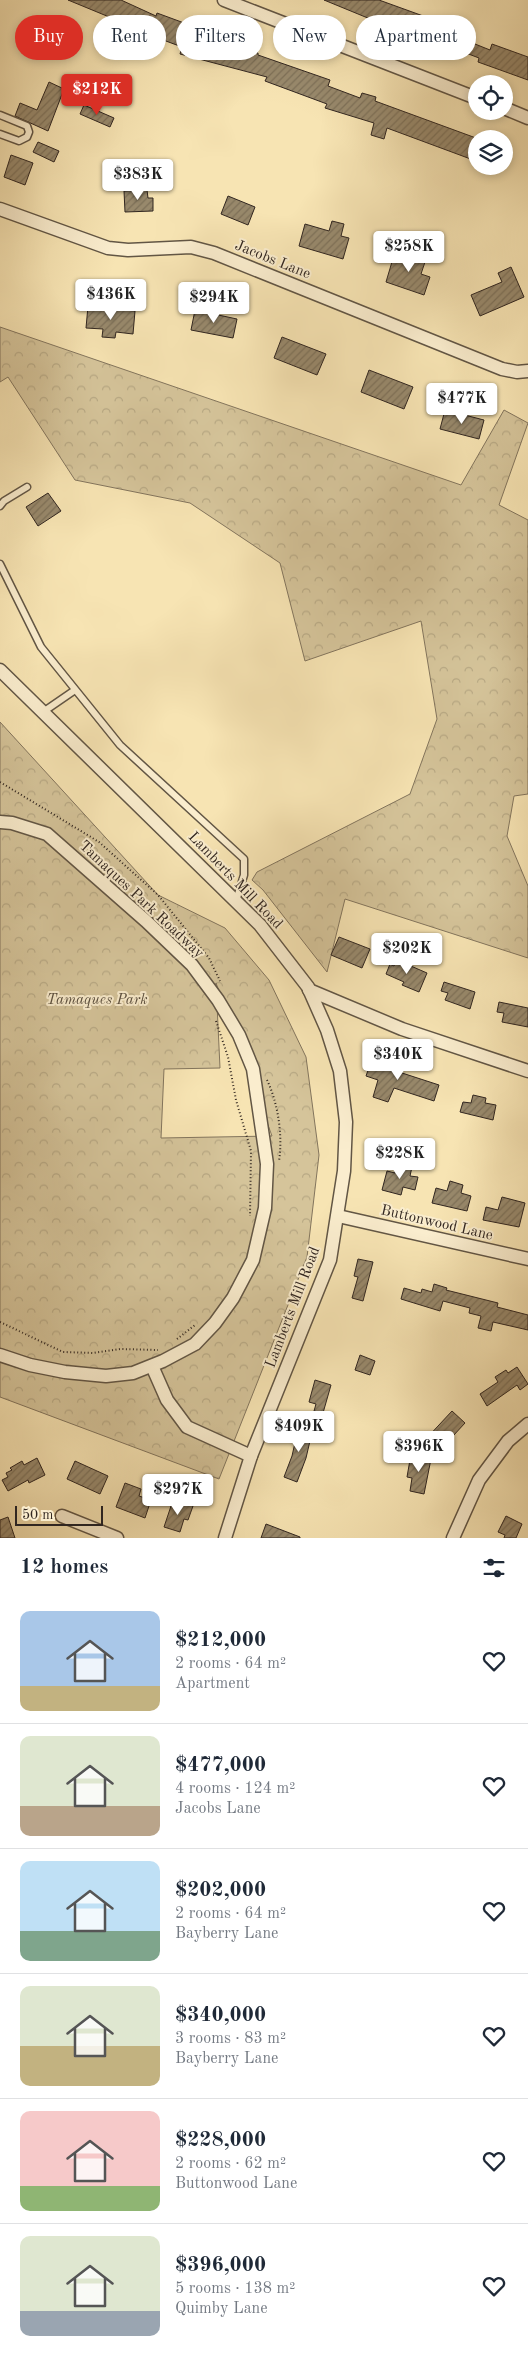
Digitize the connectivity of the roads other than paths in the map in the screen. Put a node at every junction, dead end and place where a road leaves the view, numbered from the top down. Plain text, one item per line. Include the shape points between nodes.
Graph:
1 (224, 0) edge
2 (468, 95) edge
3 (513, 112) edge
4 (0, 115) edge
5 (528, 118) edge
6 (0, 134) edge
7 (0, 209) edge
8 (528, 371) edge
9 (27, 487) dead end
10 (0, 506) edge
11 (0, 564) edge
12 (0, 670) edge
13 (75, 690) junction
14 (44, 712) junction
15 (0, 822) edge
16 (236, 901) junction
17 (309, 990) junction
18 (528, 1071) edge
19 (338, 1216) junction
20 (528, 1259) edge
21 (0, 1355) edge
22 (152, 1366) junction
23 (528, 1424) edge
24 (251, 1456) junction
25 (62, 1516) dead end
26 (117, 1538) edge
27 (225, 1538) edge
28 (453, 1538) edge

1 - 2 street
3 - 5 street
4 - 6 lane via 27,126 29,132 19,141
7 - 8 street, Jacobs Lane via 108,248 191,247 214,253 502,370
9 - 10 lane
11 - 13 lane via 41,647
12 - 14 street, Lamberts Mill Road
13 - 14 lane
13 - 16 lane via 120,746 244,859 244,875
14 - 16 street, Lamberts Mill Road
15 - 22 street, Tamaques Park Roadway via 47,834 186,959 218,1000 239,1035 253,1069 267,1164 265,1208 253,1260 233,1298 195,1344
16 - 17 street, Lamberts Mill Road via 260,925
17 - 18 street via 402,1029
17 - 19 street, Lamberts Mill Road via 327,1030 341,1080 346,1122
19 - 20 street, Buttonwood Lane
19 - 24 street, Lamberts Mill Road via 330,1260
21 - 22 street, Tamaques Park Roadway via 30,1365 106,1376 133,1373
22 - 24 street via 167,1400 187,1427
23 - 28 street via 508,1441 479,1480
24 - 27 street, Lamberts Mill Road
25 - 26 street

